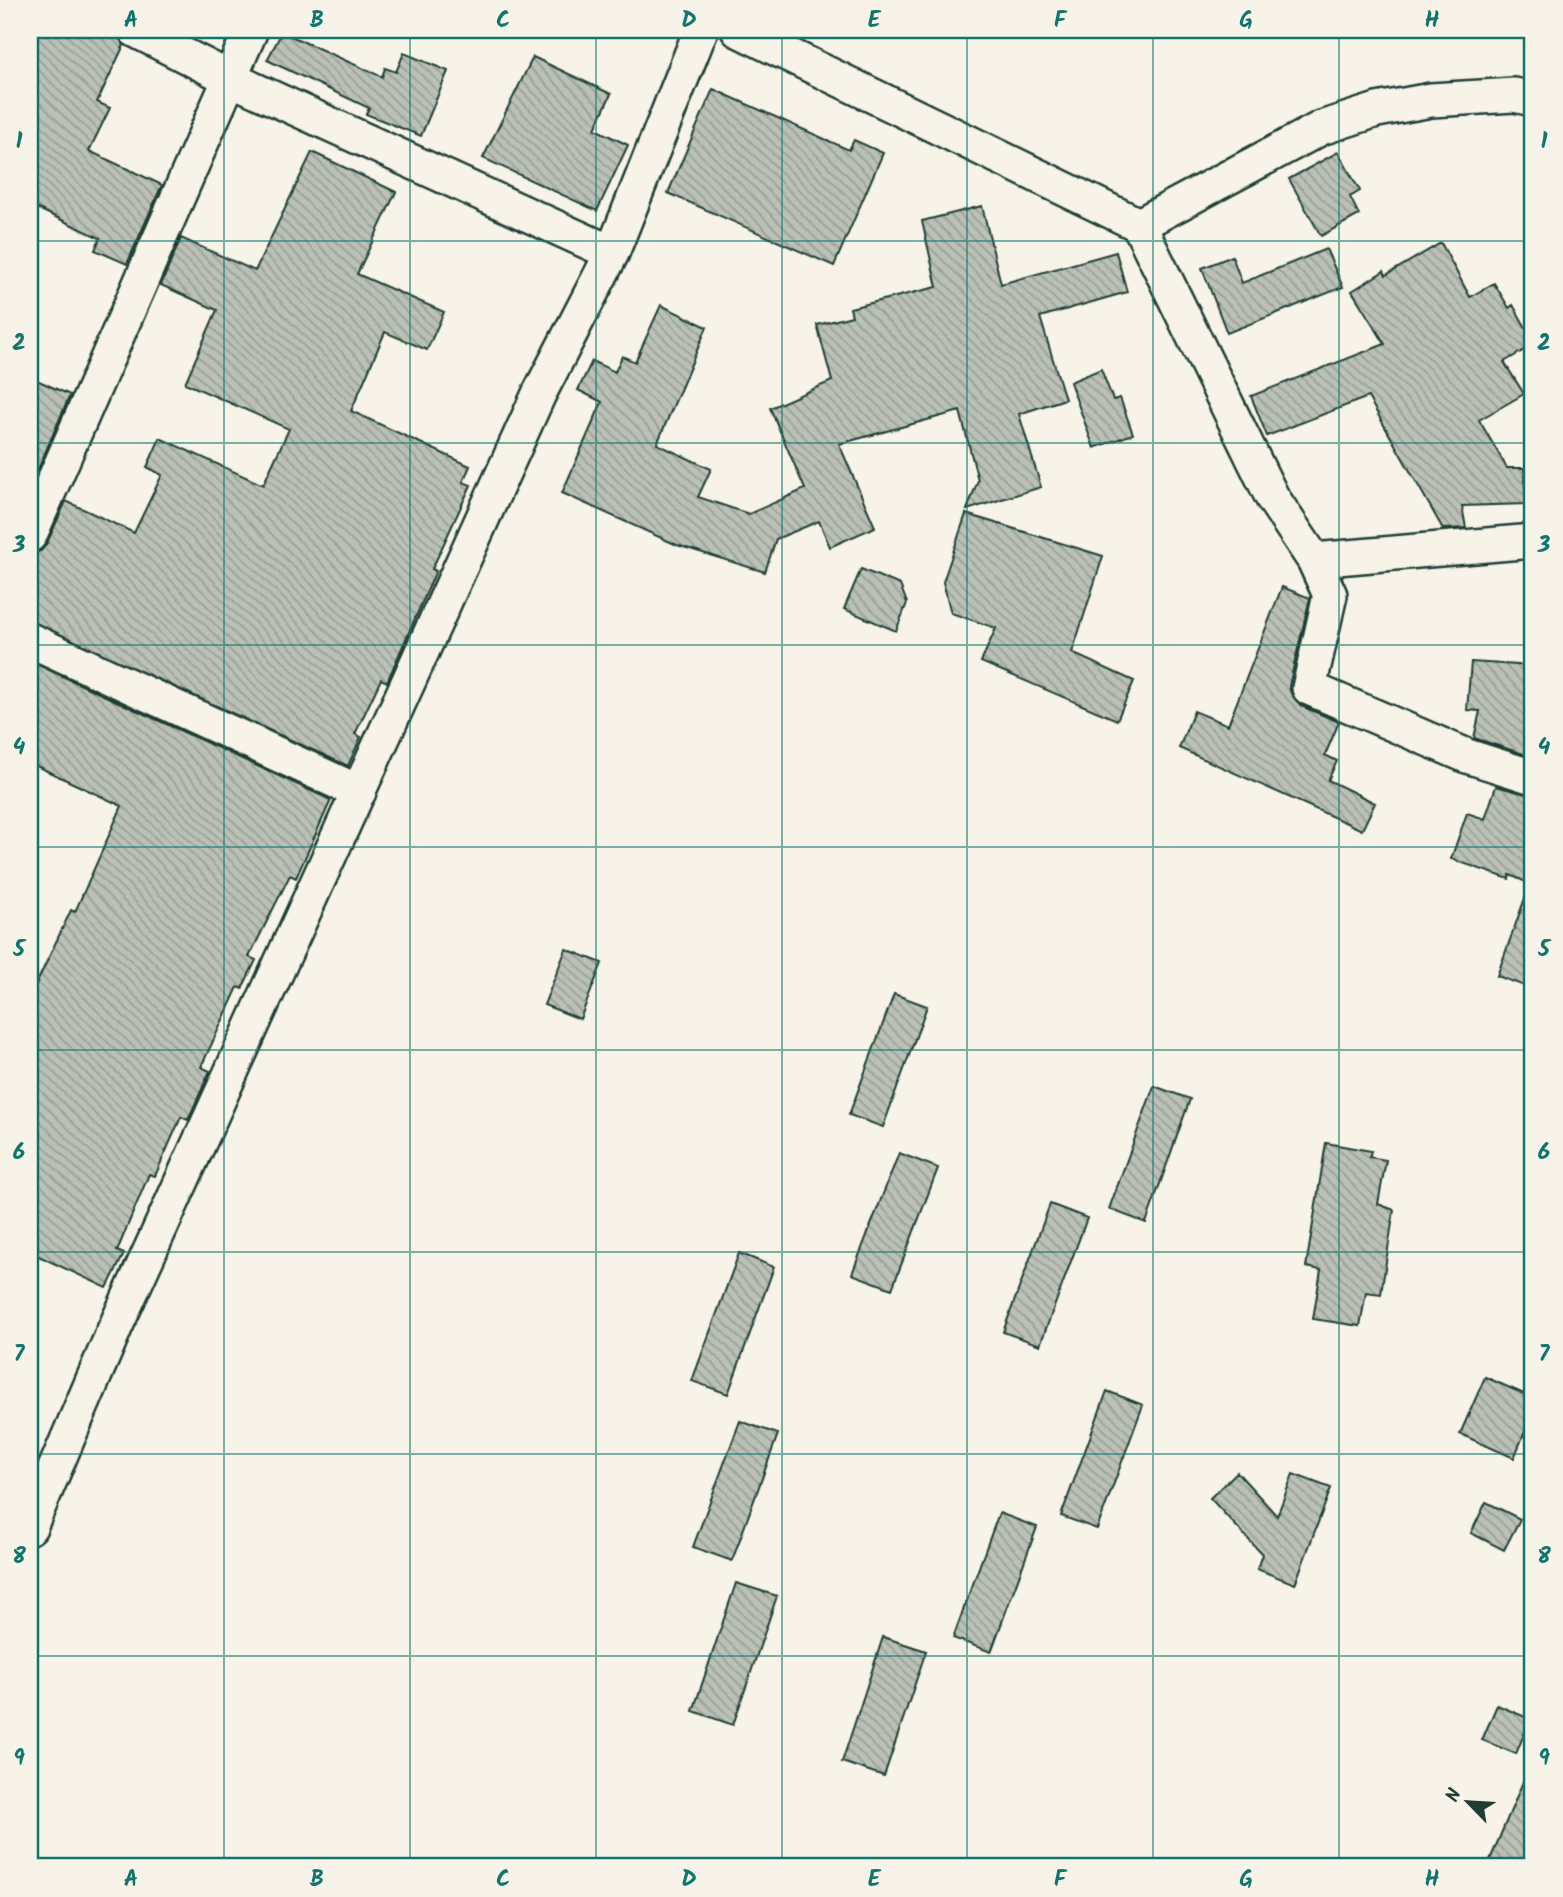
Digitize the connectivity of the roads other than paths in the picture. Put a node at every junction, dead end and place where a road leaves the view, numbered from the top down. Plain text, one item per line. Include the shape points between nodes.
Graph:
1 (135, 30) edge
2 (251, 30) edge
3 (701, 30) edge
4 (738, 30) edge
5 (229, 78) junction
6 (1533, 99) edge
7 (1139, 225) junction
8 (612, 253) junction
9 (30, 535) edge
10 (1533, 541) edge
11 (1314, 560) junction
12 (30, 640) edge
13 (1533, 777) edge
14 (359, 792) junction
15 (30, 1527) edge

1 - 5 street
2 - 5 street
3 - 8 street
4 - 7 street
5 - 8 street
5 - 9 street
6 - 7 street via 1514,95 1431,100 1377,110 1321,128
7 - 11 street via 1272,497
8 - 14 street via 540,394
10 - 11 street
11 - 13 street via 1330,595 1308,688 1467,756
12 - 14 street
14 - 15 street via 115,1328

